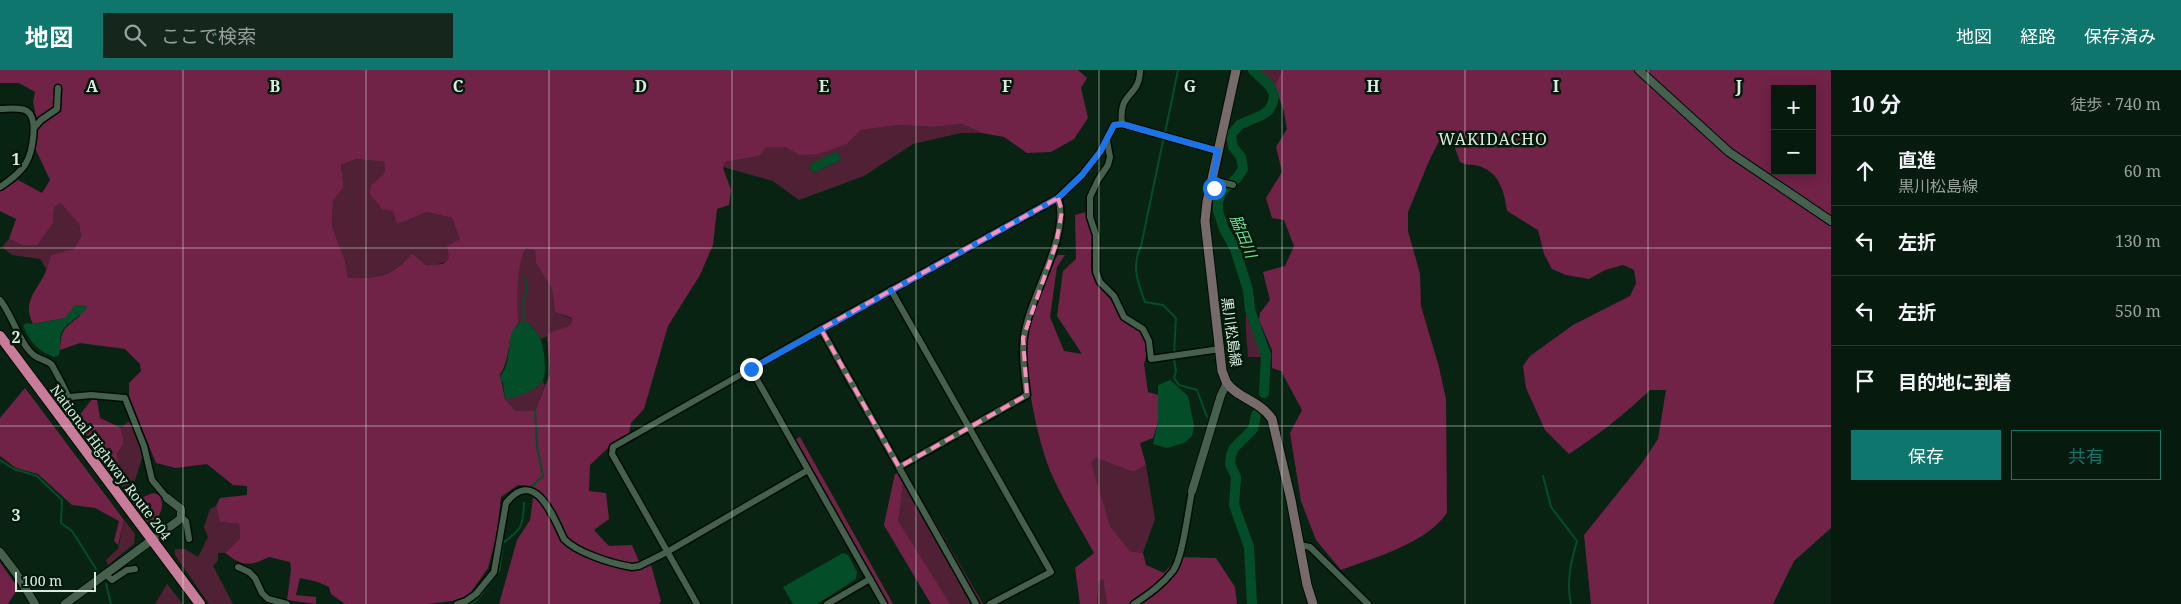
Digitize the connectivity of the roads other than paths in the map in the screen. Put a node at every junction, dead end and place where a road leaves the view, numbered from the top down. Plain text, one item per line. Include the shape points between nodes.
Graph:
1 (1140, 70) edge
2 (1236, 70) edge
3 (1638, 70) edge
4 (58, 88) dead end
5 (0, 109) edge
6 (1122, 124) junction
7 (34, 128) junction
8 (1107, 141) junction
9 (1218, 151) junction
10 (1233, 186) dead end
11 (0, 187) edge
12 (1210, 191) junction
13 (1058, 198) junction
14 (1831, 221) edge
15 (891, 290) junction
16 (0, 300) edge
17 (820, 329) junction
18 (0, 336) edge
19 (1220, 350) junction
20 (751, 369) junction
21 (1227, 383) junction
22 (70, 397) junction
23 (68, 428) junction
24 (970, 429) junction
25 (899, 467) junction
26 (808, 470) junction
27 (1192, 491) joint
28 (167, 498) joint
29 (182, 516) junction
30 (152, 539) junction
31 (190, 539) dead end
32 (1300, 545) junction
33 (0, 552) edge
34 (667, 552) junction
35 (238, 566) dead end
36 (135, 569) dead end
37 (105, 574) junction
38 (870, 579) junction
39 (35, 604) edge
40 (65, 604) edge
41 (200, 604) edge
42 (287, 604) edge
43 (457, 604) edge
44 (697, 604) edge
45 (827, 604) edge
46 (884, 604) edge
47 (976, 604) edge
48 (990, 604) edge
49 (1134, 604) edge
50 (1313, 604) edge
51 (1368, 604) edge

1 - 6 street via 1138,84 1122,104
2 - 9 main road, 黒川松島線
3 - 14 street via 1728,152
4 - 7 street via 57,109
5 - 7 street via 28,112 33,118
6 - 8 street via 1114,125
6 - 9 street
7 - 11 street via 26,164
8 - 13 street via 1082,175
8 - 19 street via 1108,165 1090,197 1090,217 1096,235 1096,272 1100,282 1114,296 1124,317 1143,329 1149,341 1151,359
9 - 12 main road, 黒川松島線
10 - 12 street via 1225,182
12 - 19 main road, 黒川松島線 via 1206,239
13 - 15 street
13 - 24 street via 1062,210 1056,244 1033,300 1023,338 1027,395
15 - 17 street
15 - 24 street
16 - 22 street via 22,339 35,356 52,365
17 - 20 street
17 - 25 street
18 - 23 highway, National Highway Route 204
19 - 21 main road, 黒川松島線 via 1222,372
20 - 26 street
20 - 34 street via 613,448 612,454
21 - 27 street
21 - 32 main road, 黒川松島線 via 1265,409 1272,419
22 - 23 street via 71,422
22 - 28 street via 125,398 144,446 152,480
23 - 30 highway, National Highway Route 204
24 - 25 street
24 - 48 street via 1051,572
25 - 47 street
26 - 34 street
26 - 38 street
27 - 49 street via 1174,570 1159,587
28 - 29 street via 181,508
29 - 30 street
29 - 31 street
30 - 37 street
30 - 41 highway, National Highway Route 204
32 - 50 main road, 黒川松島線
32 - 51 street via 1310,547
33 - 39 street
34 - 43 street via 632,567 580,551 564,538 545,500 538,494 520,492 512,495 506,503 494,572 476,594
34 - 44 street
35 - 42 street via 255,578 262,594
36 - 37 street via 127,570 112,580
37 - 40 street
38 - 45 street
38 - 46 street

